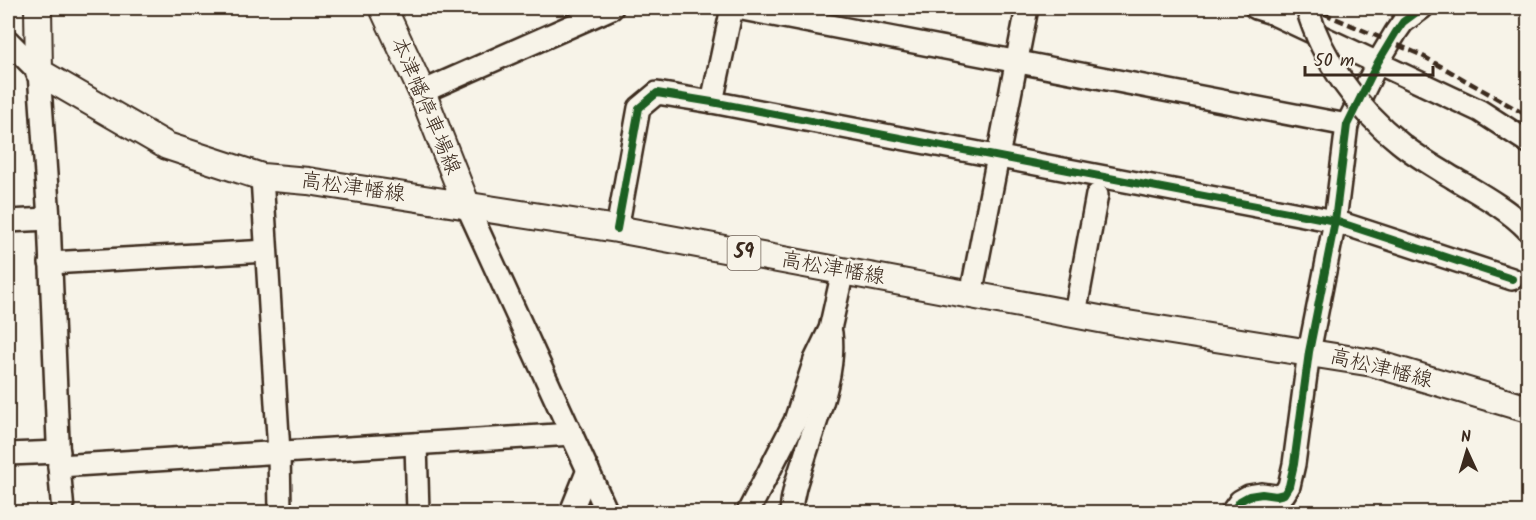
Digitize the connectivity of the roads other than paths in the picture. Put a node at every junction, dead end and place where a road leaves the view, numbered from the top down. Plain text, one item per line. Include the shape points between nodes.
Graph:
1 (38, 8) edge
2 (382, 8) edge
3 (732, 8) edge
4 (737, 8) edge
5 (1026, 8) edge
6 (1256, 8) edge
7 (1306, 8) edge
8 (1422, 8) edge
9 (600, 10) edge
10 (8, 41) edge
11 (1016, 62) junction
12 (1377, 62) junction
13 (39, 72) junction
14 (422, 92) junction
15 (712, 102) junction
16 (1347, 125) junction
17 (1528, 142) edge
18 (997, 157) junction
19 (262, 177) junction
20 (1097, 195) dead end
21 (467, 206) junction
22 (49, 219) junction
23 (8, 221) edge
24 (1335, 221) junction
25 (617, 229) junction
26 (1528, 231) edge
27 (266, 251) junction
28 (50, 263) junction
29 (843, 271) junction
30 (1512, 279) dead end
31 (971, 295) junction
32 (1076, 314) junction
33 (830, 329) junction
34 (1309, 352) junction
35 (1528, 409) edge
36 (572, 434) junction
37 (416, 444) junction
38 (279, 452) junction
39 (8, 454) edge
40 (59, 459) junction
41 (588, 470) junction
42 (63, 513) edge
43 (280, 513) edge
44 (417, 513) edge
45 (571, 513) edge
46 (607, 513) edge
47 (748, 513) edge
48 (791, 513) edge
49 (1232, 513) edge

1 - 13 main road
2 - 14 main road, 本津幡停車場線
3 - 15 street
4 - 11 street
5 - 11 street
6 - 12 street
7 - 26 street, bridge via 1336,71 1376,122 1428,163 1499,206
8 - 12 street via 1403,22
9 - 14 street
10 - 13 street
11 - 16 street
11 - 18 street
12 - 16 street
12 - 17 street via 1480,111
13 - 19 main road, 高松津幡線 / 59 via 167,146
13 - 22 street
14 - 21 main road, 本津幡停車場線
15 - 18 street
15 - 25 street via 657,93 639,108
16 - 24 street
18 - 24 street
18 - 31 street
19 - 21 main road, 高松津幡線 / 59
19 - 27 street
20 - 32 street
21 - 25 main road, 高松津幡線 / 59
21 - 36 street
22 - 23 street
22 - 28 street
24 - 30 street
24 - 34 street
25 - 29 main road, 高松津幡線 / 59
27 - 28 street
27 - 38 street
28 - 40 street
29 - 31 main road, 高松津幡線 / 59
29 - 33 street
31 - 32 main road, 高松津幡線 / 59
32 - 34 main road, 高松津幡線 / 59
33 - 47 street via 795,421
33 - 48 street via 829,375 795,485
34 - 35 main road, 高松津幡線 / 59 via 1373,363
34 - 49 street via 1289,486 1284,494 1276,496 1249,496
36 - 37 street
36 - 41 street
37 - 38 street
37 - 44 street
38 - 40 street
38 - 43 street
39 - 40 street
40 - 42 street
41 - 45 street
41 - 46 street

